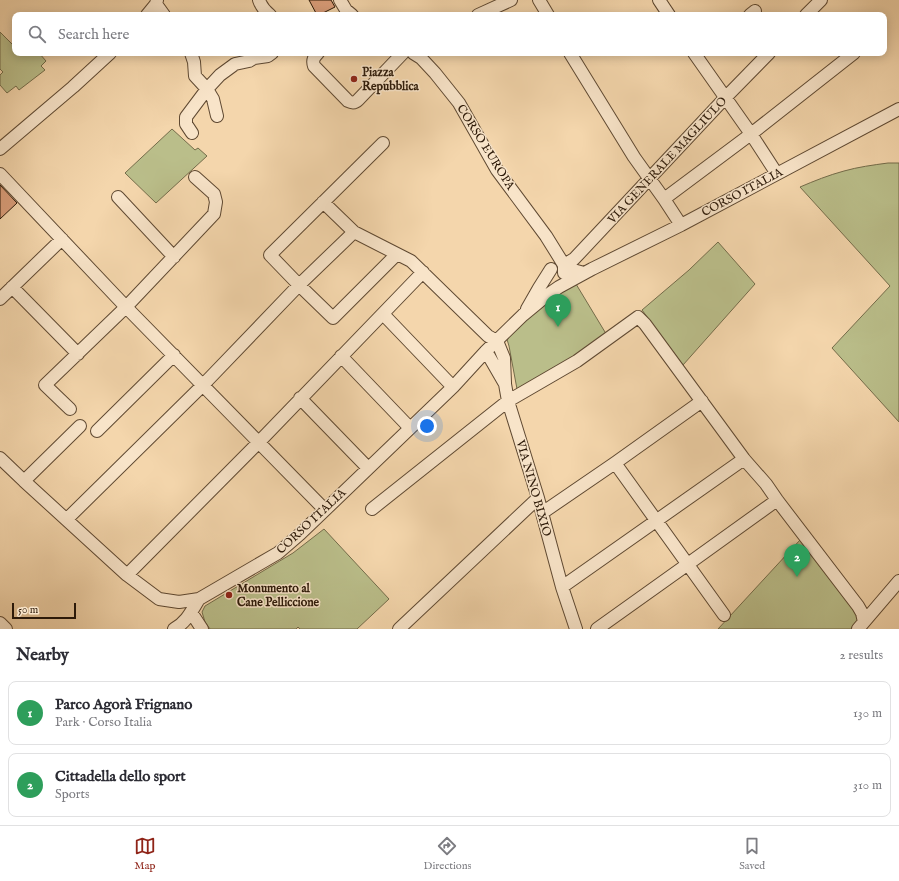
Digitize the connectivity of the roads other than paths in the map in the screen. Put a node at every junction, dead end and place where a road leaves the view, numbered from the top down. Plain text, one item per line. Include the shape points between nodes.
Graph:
1 (259, 0) edge
2 (511, 0) edge
3 (539, 0) edge
4 (659, 0) edge
5 (821, 0) edge
6 (156, 2) edge
7 (149, 12) edge
8 (162, 12) edge
9 (265, 12) edge
10 (485, 12) edge
11 (546, 12) edge
12 (667, 12) edge
13 (809, 12) edge
14 (107, 56) edge
15 (192, 56) edge
16 (268, 56) edge
17 (315, 56) edge
18 (400, 56) edge
19 (418, 56) edge
20 (572, 56) edge
21 (697, 56) edge
22 (766, 56) edge
23 (850, 56) edge
24 (207, 89) junction
25 (725, 98) junction
26 (899, 109) edge
27 (217, 116) dead end
28 (192, 133) dead end
29 (751, 134) junction
30 (383, 142) dead end
31 (0, 149) edge
32 (0, 174) edge
33 (777, 174) junction
34 (195, 177) dead end
35 (650, 179) junction
36 (118, 197) dead end
37 (664, 199) junction
38 (324, 202) junction
39 (681, 225) junction
40 (354, 232) junction
41 (62, 239) junction
42 (555, 251) junction
43 (397, 254) junction
44 (174, 257) junction
45 (564, 265) junction
46 (551, 269) junction
47 (423, 272) junction
48 (584, 273) junction
49 (299, 286) junction
50 (560, 287) junction
51 (12, 288) junction
52 (0, 299) edge
53 (126, 307) junction
54 (383, 314) junction
55 (523, 315) junction
56 (497, 341) junction
57 (486, 351) junction
58 (78, 354) junction
59 (174, 355) junction
60 (341, 356) junction
61 (505, 384) junction
62 (203, 385) junction
63 (453, 387) junction
64 (300, 398) junction
65 (508, 401) junction
66 (702, 401) junction
67 (70, 409) dead end
68 (80, 426) dead end
69 (410, 428) junction
70 (97, 430) dead end
71 (258, 442) junction
72 (0, 458) edge
73 (744, 459) junction
74 (616, 463) junction
75 (368, 468) junction
76 (24, 481) junction
77 (538, 498) junction
78 (777, 500) junction
79 (372, 509) dead end
80 (325, 510) junction
81 (542, 513) junction
82 (67, 520) junction
83 (656, 521) junction
84 (688, 564) junction
85 (127, 575) junction
86 (899, 581) edge
87 (562, 587) junction
88 (198, 598) junction
89 (191, 612) junction
90 (724, 615) dead end
91 (0, 623) edge
92 (861, 626) edge
93 (6, 629) edge
94 (174, 629) edge
95 (202, 629) edge
96 (399, 629) edge
97 (576, 629) edge
98 (597, 629) edge

1 - 9 street
2 - 10 street
3 - 11 street
4 - 12 street
5 - 13 street
6 - 7 street
6 - 8 street
14 - 31 street
15 - 24 street via 195,76
16 - 24 street via 235,64
17 - 18 street via 314,66 352,103 356,102
19 - 42 street, CORSO EUROPA via 459,103 497,170
20 - 35 street
21 - 25 street
22 - 25 street, VIA GENERALE MAGLIULO
23 - 29 street
24 - 27 street via 214,99
24 - 28 street via 186,117 186,124
25 - 29 street
25 - 35 street, VIA GENERALE MAGLIULO
26 - 33 street, CORSO ITALIA
29 - 33 street
29 - 37 street
30 - 38 street
32 - 41 street
33 - 39 street, CORSO ITALIA
34 - 44 street via 214,194 214,214
35 - 37 street
35 - 45 street, VIA GENERALE MAGLIULO via 574,259
36 - 44 street
37 - 39 street
38 - 40 street
38 - 49 street via 270,255
39 - 48 street, CORSO ITALIA
40 - 43 street
40 - 49 street
41 - 51 street
41 - 53 street
42 - 45 street
42 - 46 street
43 - 47 street via 411,261
43 - 49 street via 333,318
44 - 53 street
45 - 48 street
45 - 50 street
46 - 50 street via 553,280
46 - 55 street
47 - 54 street
47 - 56 street via 488,336
48 - 50 street, CORSO ITALIA
49 - 62 street
50 - 55 street, CORSO ITALIA
51 - 52 street
51 - 58 street
53 - 58 street
53 - 59 street
54 - 60 street
54 - 63 street
55 - 56 street, CORSO ITALIA
56 - 57 street, CORSO ITALIA
56 - 61 street via 504,358
57 - 61 street, VIA NINO BIXIO
57 - 63 street, CORSO ITALIA
58 - 67 street via 45,385
59 - 62 street
59 - 70 street
60 - 64 street
60 - 69 street
61 - 65 street, VIA NINO BIXIO
62 - 71 street
62 - 82 street
63 - 69 street, CORSO ITALIA
64 - 71 street
64 - 75 street
65 - 66 street via 577,361 638,317
65 - 77 street, VIA NINO BIXIO
65 - 79 street
66 - 73 street
66 - 74 street
68 - 76 street
69 - 75 street, CORSO ITALIA
71 - 80 street
71 - 85 street
72 - 76 street, CORSO ITALIA
73 - 78 street
73 - 83 street
74 - 81 street
74 - 83 street
75 - 80 street, CORSO ITALIA
76 - 82 street, CORSO ITALIA
77 - 81 street, VIA NINO BIXIO
77 - 96 street
78 - 84 street
78 - 92 street via 858,606 862,613
80 - 88 street, CORSO ITALIA via 278,553
81 - 87 street, VIA NINO BIXIO
82 - 85 street, CORSO ITALIA
83 - 84 street
83 - 87 street
84 - 90 street
84 - 98 street
85 - 88 street, CORSO ITALIA via 159,599 179,602
86 - 92 street
87 - 97 street, VIA NINO BIXIO
88 - 89 street
89 - 94 street via 188,618
89 - 95 street
91 - 93 street

